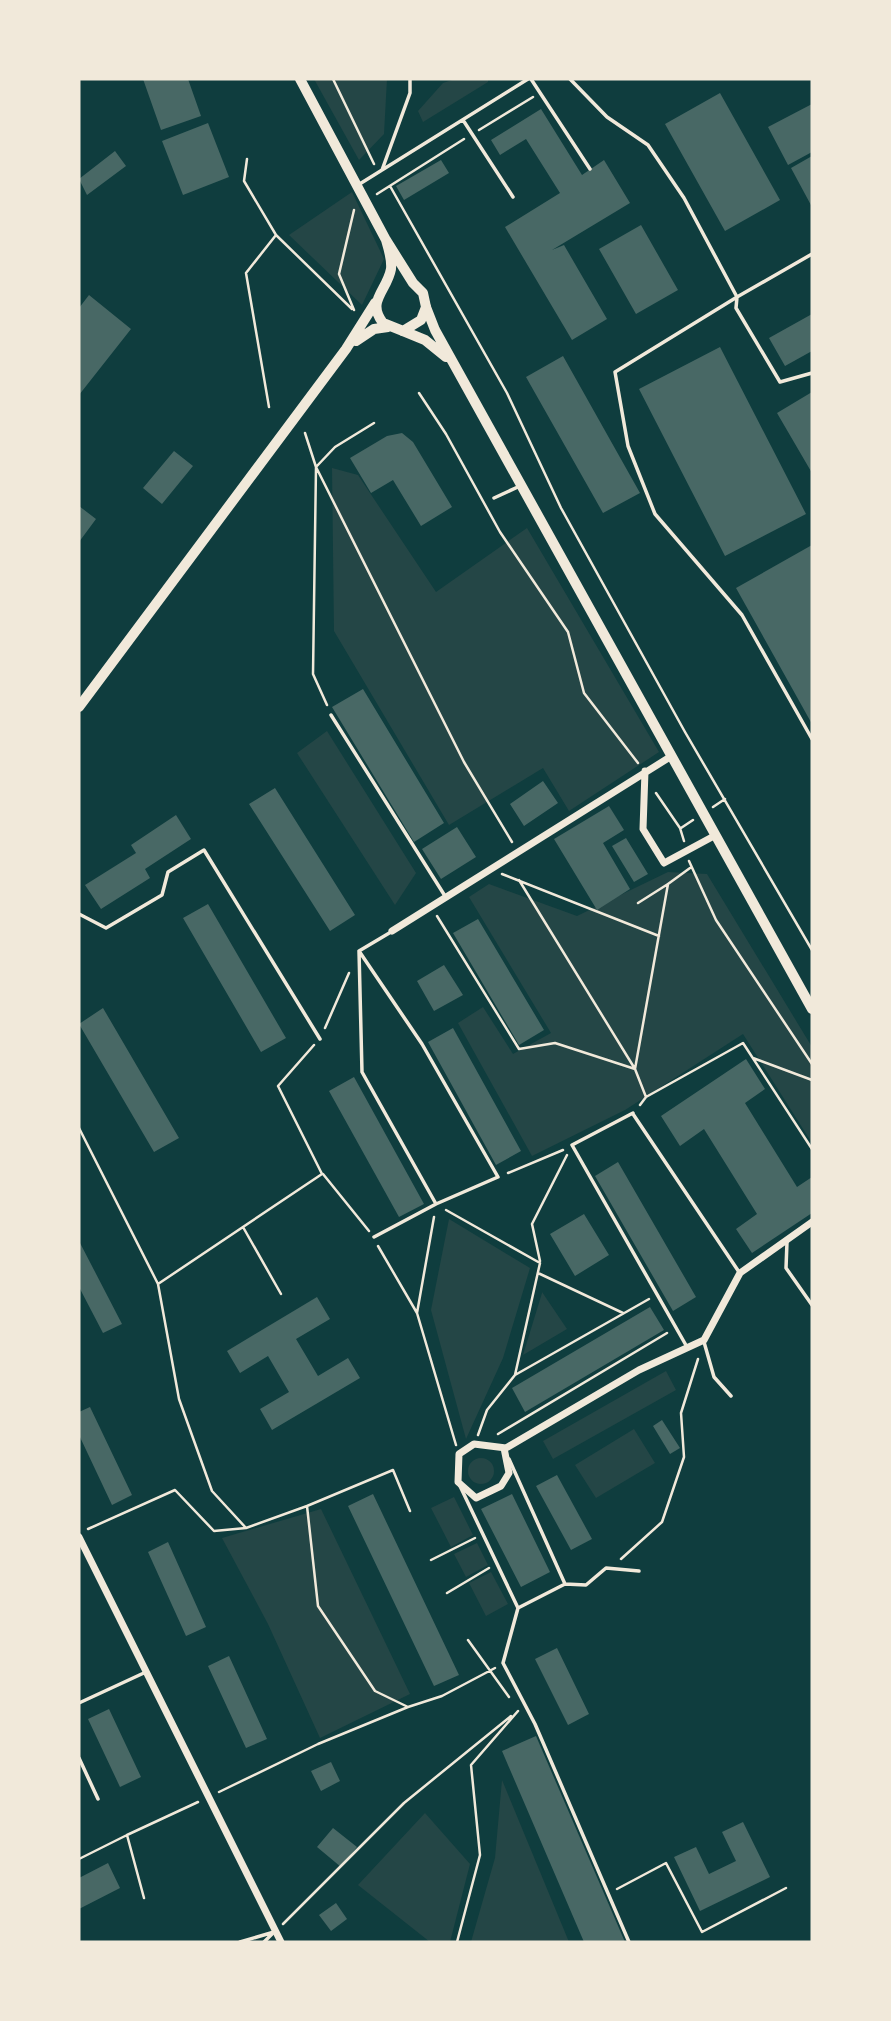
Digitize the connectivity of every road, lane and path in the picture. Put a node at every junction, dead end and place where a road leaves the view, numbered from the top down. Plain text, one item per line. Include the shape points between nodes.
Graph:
1 (300, 79) edge
2 (333, 79) edge
3 (411, 79) edge
4 (529, 79) edge
5 (570, 79) edge
6 (541, 92) junction
7 (463, 120) junction
8 (473, 134) junction
9 (247, 159) dead end
10 (590, 169) dead end
11 (380, 173) junction
12 (390, 185) junction
13 (356, 186) junction
14 (513, 197) dead end
15 (365, 201) junction
16 (276, 235) junction
17 (386, 240) junction
18 (812, 254) edge
19 (413, 283) junction
20 (386, 285) junction
21 (737, 297) junction
22 (375, 303) junction
23 (426, 307) junction
24 (388, 327) junction
25 (402, 331) junction
26 (346, 349) junction
27 (454, 364) junction
28 (812, 373) edge
29 (419, 393) dead end
30 (269, 407) dead end
31 (374, 423) dead end
32 (305, 433) dead end
33 (316, 467) junction
34 (520, 486) junction
35 (494, 498) dead end
36 (79, 707) edge
37 (331, 715) joint
38 (812, 739) edge
39 (670, 757) junction
40 (645, 771) junction
41 (714, 836) junction
42 (517, 851) junction
43 (687, 851) junction
44 (691, 867) junction
45 (489, 868) junction
46 (519, 880) junction
47 (668, 884) junction
48 (445, 896) junction
49 (638, 903) dead end
50 (431, 905) junction
51 (79, 914) edge
52 (391, 931) joint
53 (659, 936) junction
54 (812, 950) edge
55 (359, 951) junction
56 (812, 1009) edge
57 (320, 1039) junction
58 (753, 1058) junction
59 (812, 1064) edge
60 (635, 1069) junction
61 (812, 1080) edge
62 (646, 1097) junction
63 (633, 1113) junction
64 (79, 1128) edge
65 (572, 1145) junction
66 (812, 1149) edge
67 (498, 1177) junction
68 (436, 1204) junction
69 (812, 1222) edge
70 (243, 1227) junction
71 (374, 1237) dead end
72 (786, 1242) junction
73 (540, 1263) junction
74 (538, 1273) junction
75 (740, 1273) junction
76 (158, 1284) junction
77 (281, 1294) dead end
78 (655, 1295) junction
79 (812, 1305) edge
80 (625, 1314) junction
81 (676, 1328) junction
82 (704, 1340) junction
83 (687, 1347) junction
84 (515, 1375) junction
85 (731, 1396) dead end
86 (477, 1445) junction
87 (504, 1448) junction
88 (459, 1454) junction
89 (458, 1482) junction
90 (307, 1506) junction
91 (410, 1511) dead end
92 (246, 1528) junction
93 (79, 1535) edge
94 (481, 1535) junction
95 (431, 1560) dead end
96 (495, 1564) junction
97 (606, 1568) junction
98 (639, 1571) dead end
99 (565, 1584) junction
100 (447, 1593) dead end
101 (518, 1608) junction
102 (468, 1640) dead end
103 (503, 1663) junction
104 (146, 1672) junction
105 (490, 1672) junction
106 (512, 1700) dead end
107 (79, 1703) edge
108 (408, 1707) junction
109 (79, 1758) edge
110 (209, 1797) junction
111 (98, 1799) dead end
112 (127, 1835) junction
113 (79, 1859) edge
114 (786, 1888) dead end
115 (608, 1893) junction
116 (144, 1898) dead end
117 (276, 1931) junction
118 (240, 1942) edge
119 (264, 1942) edge
120 (281, 1942) edge
121 (457, 1942) edge
122 (629, 1942) edge

1 - 13 main road
2 - 11 path
3 - 11 lane
4 - 6 lane
4 - 7 lane
5 - 21 lane via 607,117 648,145 684,198
6 - 8 path
6 - 10 lane
7 - 8 lane
7 - 11 lane
8 - 12 path
8 - 14 lane
9 - 16 path via 244,181
11 - 12 path
11 - 13 lane
12 - 15 path
12 - 54 path via 507,393 561,508
13 - 15 main road
15 - 16 path via 352,211 339,274 355,311
15 - 17 main road
16 - 30 path via 246,273
17 - 19 main road
17 - 20 main road via 391,269
18 - 21 lane
19 - 20 main road via 399,280
19 - 23 main road via 423,293
20 - 22 main road
21 - 28 lane via 736,308 780,382
21 - 38 lane via 615,372 628,446 656,514 742,615
22 - 24 main road
22 - 26 main road
23 - 25 main road via 421,320
23 - 27 main road
24 - 25 main road
24 - 26 main road via 373,328
25 - 27 main road via 425,340
26 - 36 main road
27 - 34 main road
29 - 40 path via 500,532 568,632 584,694
31 - 33 path via 335,447
32 - 33 path
33 - 37 path via 313,674
33 - 42 path via 464,762
34 - 35 lane
34 - 39 main road
37 - 48 lane
39 - 40 street
39 - 41 main road
40 - 42 street
40 - 43 path via 680,828
40 - 43 street via 643,829 664,863
41 - 43 street
41 - 56 main road
42 - 45 street
43 - 44 path
44 - 47 path
44 - 59 path via 716,920
45 - 46 path
45 - 48 street
46 - 53 path
46 - 60 path
47 - 49 path
47 - 53 path
48 - 50 street
50 - 52 street
50 - 60 path via 519,1049 555,1043
51 - 57 lane via 106,928 162,895 168,872 204,850
52 - 55 lane
53 - 60 path
55 - 57 path
55 - 67 lane via 422,1044
55 - 68 lane via 362,1072
57 - 70 path via 278,1086 322,1174
58 - 61 path
58 - 62 path via 743,1043
58 - 66 path
60 - 62 path
62 - 63 path
63 - 65 lane
63 - 75 lane
64 - 76 path
65 - 67 path
65 - 73 path via 532,1224
65 - 78 lane
67 - 68 lane
68 - 71 lane
68 - 73 path
68 - 88 path via 417,1313
69 - 72 street
70 - 76 path
70 - 77 path
72 - 75 street
72 - 79 lane via 786,1268
73 - 74 path
74 - 80 path
74 - 84 path
75 - 82 street
76 - 92 path via 179,1399 207,1478 212,1491
78 - 80 path
78 - 81 lane
80 - 84 path
81 - 83 lane
81 - 86 path
82 - 83 street
82 - 85 lane via 714,1377
82 - 97 path via 681,1413 684,1457 662,1522
83 - 87 street
84 - 86 path via 487,1410
86 - 87 street
86 - 88 street
87 - 89 street via 509,1473 501,1486 477,1498
87 - 99 lane
88 - 89 street
89 - 94 lane
90 - 91 path via 393,1470
90 - 92 path
90 - 108 path via 318,1606 376,1691
92 - 93 path via 214,1531 175,1490
93 - 104 street
94 - 95 path
94 - 96 lane
96 - 100 path
96 - 101 lane
97 - 98 lane
97 - 99 lane via 586,1585
99 - 101 lane
101 - 103 lane
102 - 105 path
103 - 105 path
103 - 115 lane via 535,1724
104 - 107 lane
104 - 110 street
105 - 106 path
105 - 108 path
108 - 110 path
109 - 111 lane
110 - 112 path
110 - 117 street
112 - 113 path
112 - 116 path
114 - 115 path via 702,1932 666,1863
115 - 122 lane
117 - 118 lane
117 - 119 lane
117 - 120 street
117 - 121 path via 404,1803 519,1710 471,1765 480,1855

